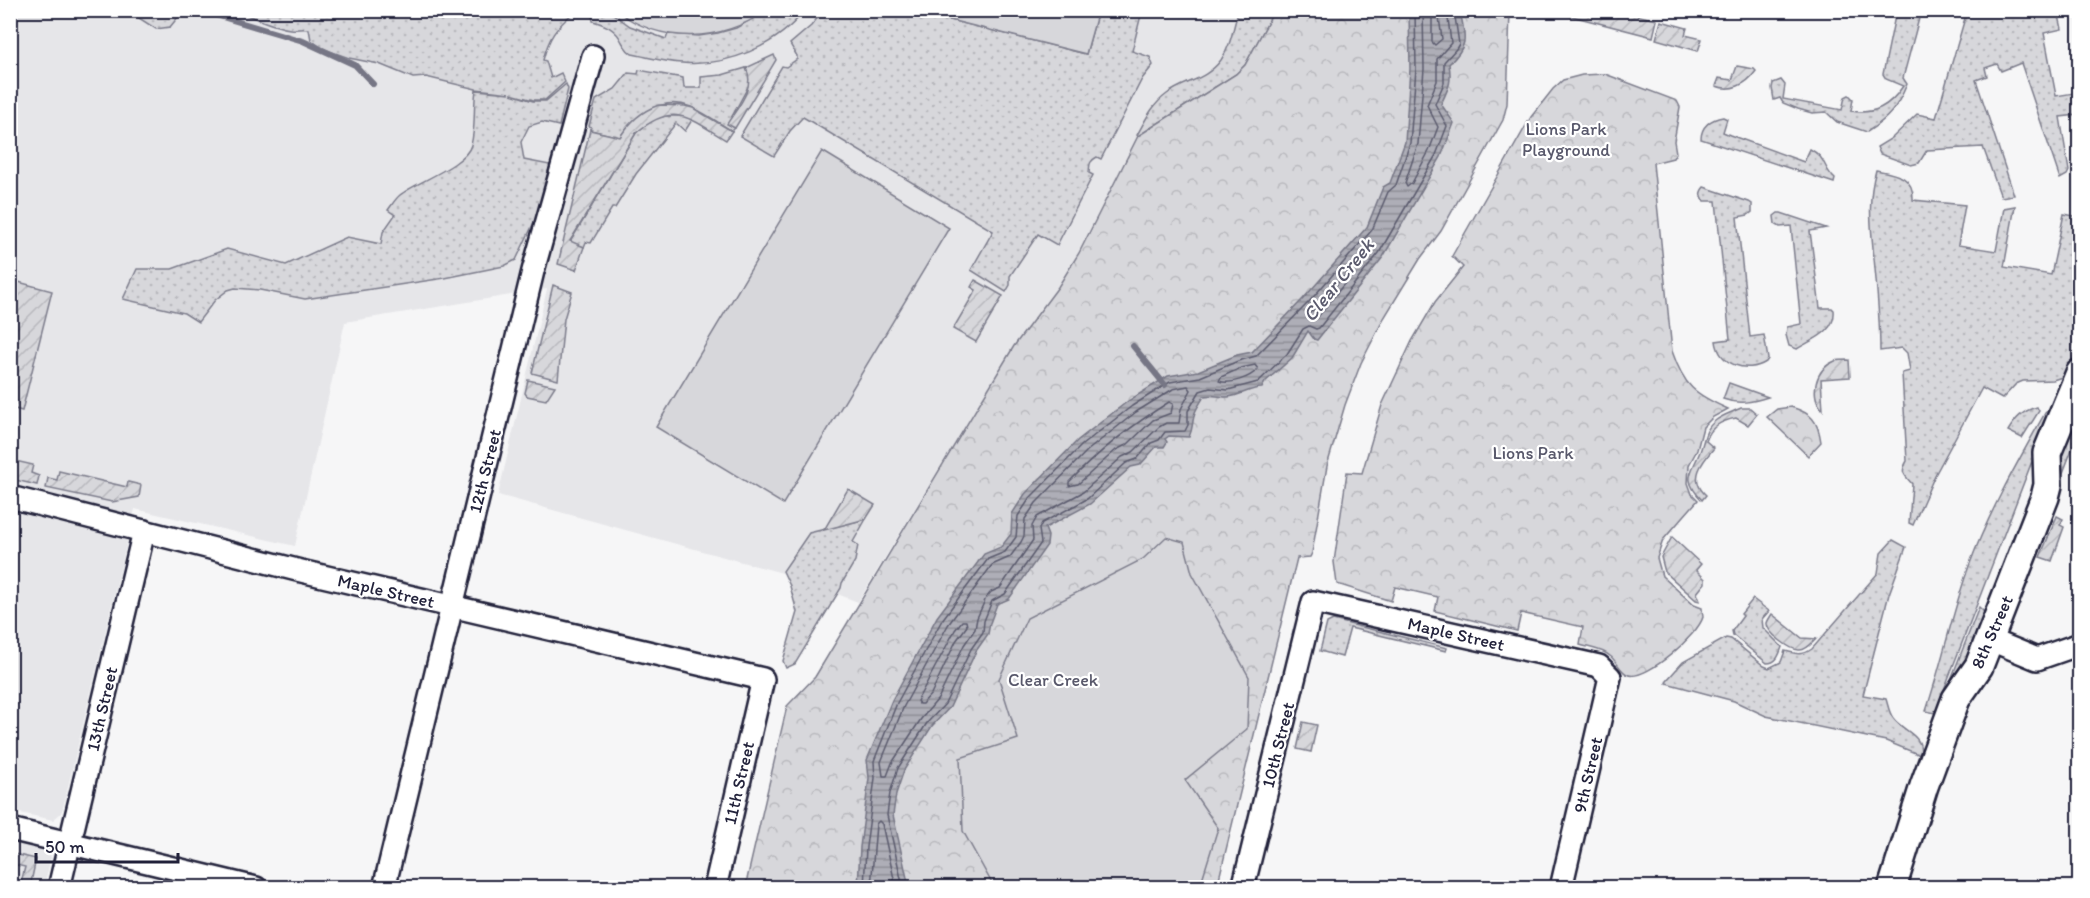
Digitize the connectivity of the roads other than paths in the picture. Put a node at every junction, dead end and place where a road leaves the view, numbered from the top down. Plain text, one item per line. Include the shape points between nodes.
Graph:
1 (593, 56) dead end
2 (2079, 373) edge
3 (10, 497) edge
4 (144, 531) junction
5 (1313, 602) joint
6 (452, 607) junction
7 (1991, 640) junction
8 (2079, 644) edge
9 (1599, 666) joint
10 (763, 679) joint
11 (10, 829) edge
12 (70, 843) junction
13 (59, 888) edge
14 (256, 888) edge
15 (384, 888) edge
16 (715, 888) edge
17 (1243, 888) edge
18 (1561, 888) edge
19 (1892, 888) edge

1 - 6 street, 12th Street via 533,271
2 - 7 street, 8th Street via 2048,453 2045,497
3 - 4 street, Maple Street
4 - 6 street, Maple Street
4 - 12 street, 13th Street
5 - 9 street, Maple Street
5 - 17 street, 10th Street
6 - 10 street, Maple Street
6 - 15 street, 12th Street
7 - 8 street via 2037,658
7 - 19 street, 8th Street via 1956,699
9 - 18 street, 9th Street via 1610,677
10 - 16 street, 11th Street
11 - 12 street
12 - 13 street, 13th Street
12 - 14 street

